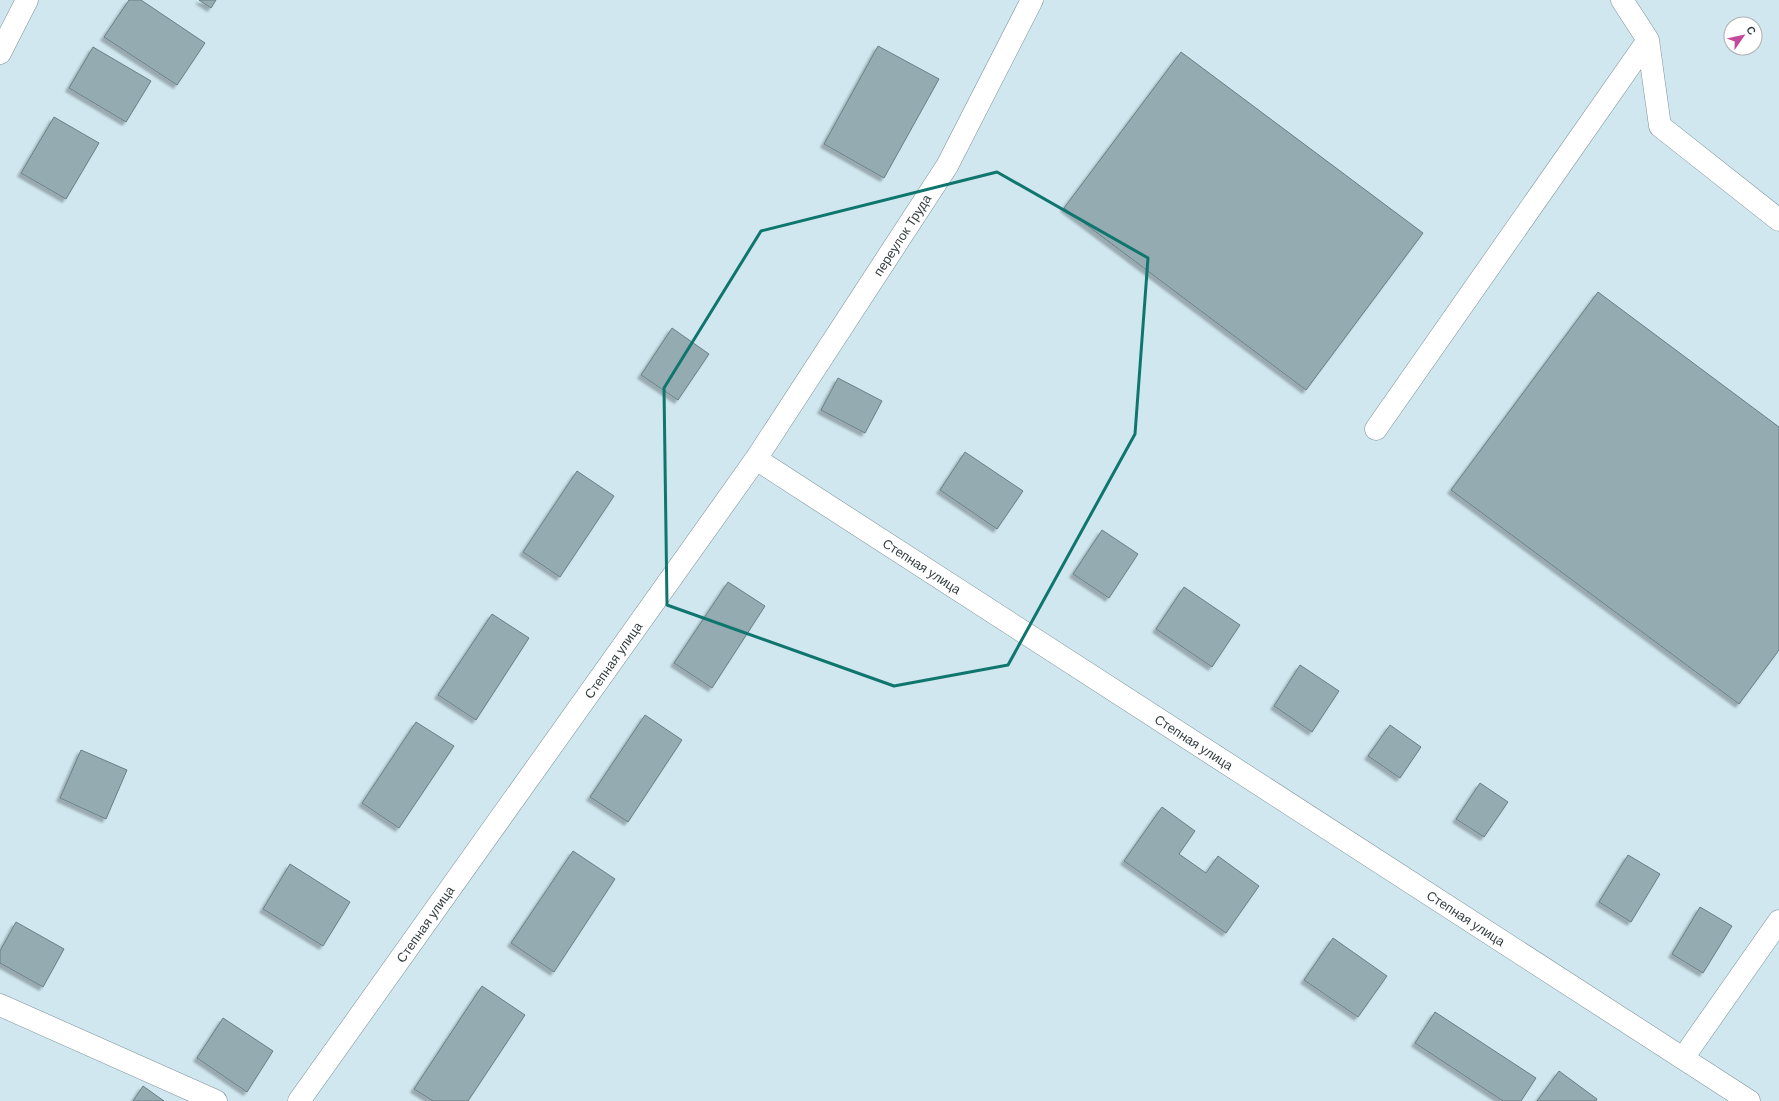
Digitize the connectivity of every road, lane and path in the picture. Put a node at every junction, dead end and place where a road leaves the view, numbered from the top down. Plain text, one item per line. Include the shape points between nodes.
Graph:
1 (27, 0) edge
2 (1032, 0) edge
3 (1622, 0) edge
4 (1648, 40) junction
5 (0, 53) edge
6 (1779, 220) edge
7 (1376, 429) dead end
8 (756, 459) junction
9 (1779, 921) edge
10 (0, 1005) edge
11 (1683, 1058) junction
12 (216, 1101) edge
13 (299, 1101) edge
14 (1749, 1101) edge

1 - 5 street
2 - 8 street, переулок Труда via 947,166
3 - 4 street
4 - 6 street via 1660,126
4 - 7 street
8 - 11 street, Степная улица
8 - 13 street, Степная улица
9 - 11 street
10 - 12 street
11 - 14 street, Степная улица

